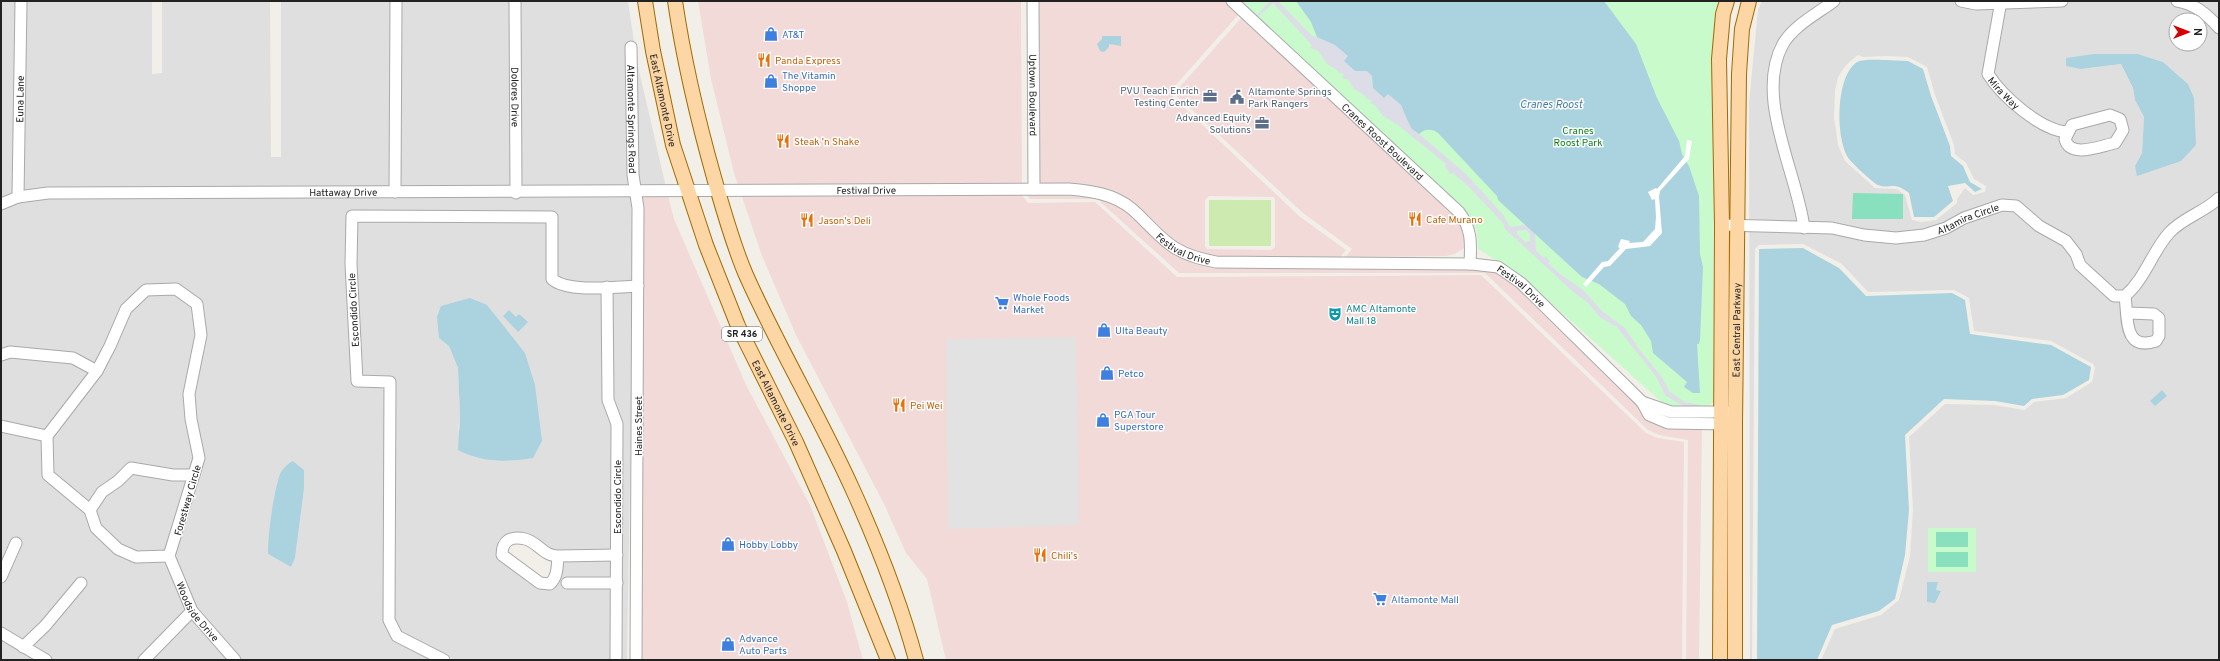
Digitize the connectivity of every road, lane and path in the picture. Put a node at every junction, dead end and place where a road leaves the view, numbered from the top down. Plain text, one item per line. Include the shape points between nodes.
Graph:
1 (21, 1) edge
2 (396, 1) edge
3 (515, 1) edge
4 (646, 1) edge
5 (675, 1) edge
6 (1033, 1) edge
7 (1232, 1) edge
8 (1727, 1) edge
9 (1749, 1) edge
10 (1834, 1) edge
11 (1961, 1) edge
12 (2062, 1) edge
13 (2177, 1) edge
14 (2001, 2) edge
15 (2219, 28) edge
16 (631, 47) dead end
17 (2067, 132) junction
18 (1034, 189) junction
19 (718, 190) junction
20 (636, 191) junction
21 (688, 191) junction
22 (395, 192) junction
23 (516, 193) junction
24 (18, 197) junction
25 (2219, 198) edge
26 (1, 204) edge
27 (1722, 225) junction
28 (1738, 226) junction
29 (1804, 228) junction
30 (1470, 264) junction
31 (638, 286) junction
32 (607, 287) junction
33 (2125, 296) junction
34 (2128, 313) dead end
35 (1, 355) edge
36 (97, 370) junction
37 (1720, 418) junction
38 (1735, 418) junction
39 (1, 426) edge
40 (47, 436) junction
41 (194, 475) junction
42 (90, 510) junction
43 (16, 543) dead end
44 (617, 555) junction
45 (170, 556) junction
46 (558, 556) junction
47 (1, 577) edge
48 (617, 582) junction
49 (81, 583) dead end
50 (567, 583) dead end
51 (192, 611) junction
52 (1, 633) edge
53 (23, 647) junction
54 (46, 660) edge
55 (144, 660) edge
56 (235, 660) edge
57 (444, 660) edge
58 (616, 660) edge
59 (636, 660) edge
60 (888, 660) edge
61 (916, 660) edge
62 (1720, 660) edge
63 (1735, 660) edge

1 - 24 street, Euna Lane
2 - 22 street
3 - 23 street, Dolores Drive
4 - 21 main road, East Altamonte Drive / SR 436 via 653,51 673,145
5 - 19 main road, SR 436 via 684,60 699,127
6 - 18 street, Uptown Boulevard
7 - 30 street, Cranes Roost Boulevard via 1459,212 1469,228
8 - 27 main road, East Central Parkway via 1723,14 1719,59
9 - 28 main road, East Central Parkway via 1742,29 1739,74
10 - 29 street via 1798,27 1783,43 1773,76 1776,120 1800,200
11 - 14 street via 1976,4
12 - 14 street
13 - 15 street via 2189,3 2208,15
14 - 17 street, Mira Way via 1988,74 1998,89 2016,106 2040,121
16 - 20 street, Altamonte Springs Road via 633,175
17 - 17 street via 2067,146 2079,150 2115,142 2122,130 2120,119 2110,115 2072,125
18 - 19 street, Festival Drive
18 - 30 street, Festival Drive via 1069,189 1106,195 1132,209 1175,248 1189,255 1223,263
19 - 21 street, Festival Drive
19 - 61 main road, SR 436 via 745,273 851,486 884,565
20 - 21 street, Hattaway Drive
20 - 23 street, Hattaway Drive
20 - 31 street, Haines Street
21 - 60 main road, East Altamonte Drive / SR 436 via 738,326 796,442
22 - 23 street, Hattaway Drive
22 - 24 street, Hattaway Drive via 56,193
24 - 26 street, Hattaway Drive
25 - 33 street via 2169,233 2134,288
27 - 28 street, Altamira Circle
27 - 37 main road, East Central Parkway
28 - 29 street, Altamira Circle
28 - 38 main road, East Central Parkway
29 - 33 street, Altamira Circle via 1832,228 1864,236 1896,238 1924,235 2002,205 2016,206 2039,226 2066,241 2076,254 2080,265 2114,296
30 - 37 street, Festival Drive via 1498,267 1521,283 1642,402 1671,412
31 - 32 street, Escondido Circle
31 - 59 street, Haines Street
32 - 44 street, Escondido Circle via 608,400 617,424
32 - 57 street, Escondido Circle via 578,287 558,284 552,279 552,217 352,216 351,264 357,381 390,382 389,620 397,636
33 - 34 street
35 - 36 street via 10,352 73,358
36 - 40 street, Forestway Circle
36 - 41 street, Forestway Circle via 126,309 146,290 176,289 197,304 201,335 189,394 199,458
37 - 38 street, Festival Drive
37 - 62 main road, East Central Parkway
38 - 63 main road, East Central Parkway
39 - 40 street
40 - 42 street via 48,475
41 - 42 street via 173,475 130,468 118,481 102,492
41 - 45 street, Forestway Circle
42 - 45 street via 96,528 118,549 136,557
43 - 47 street
44 - 46 street
44 - 48 street, Escondido Circle
45 - 51 street, Woodside Drive
46 - 46 street via 547,554 524,539 506,540 502,550 502,555 540,583 550,584 554,580
48 - 50 street
48 - 58 street, Escondido Circle
49 - 53 street via 45,626
51 - 55 street
51 - 56 street, Woodside Drive
52 - 53 street
53 - 54 street

